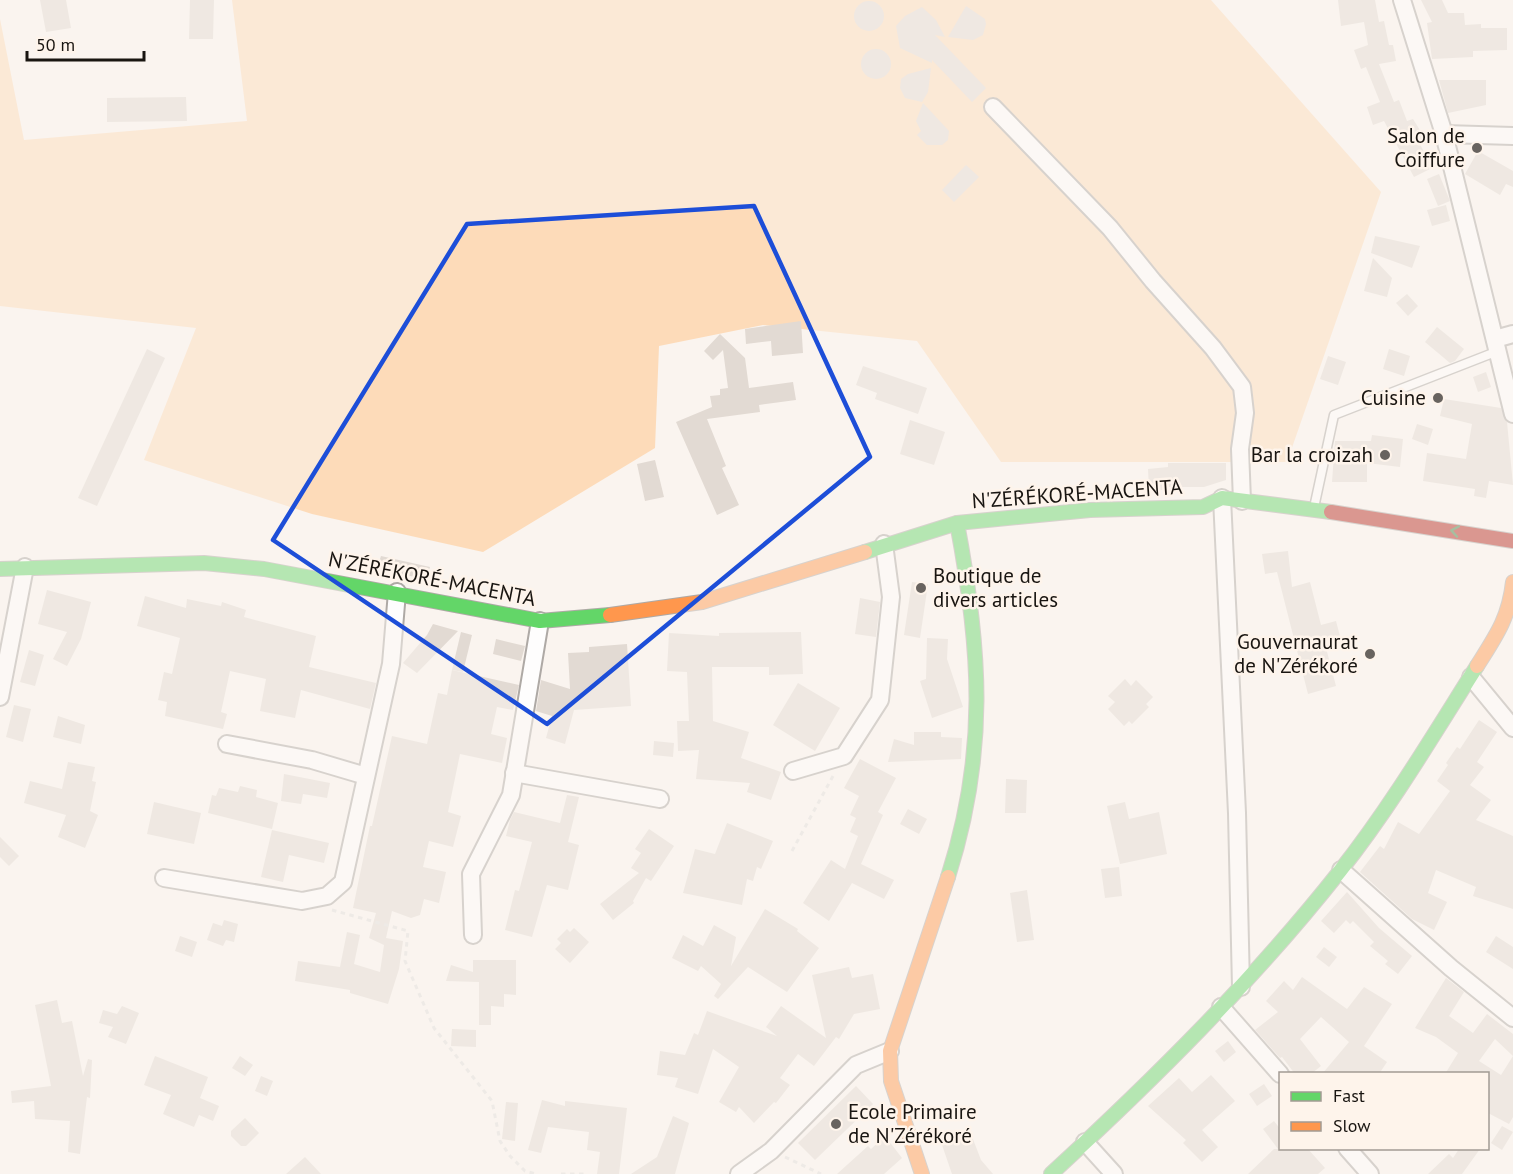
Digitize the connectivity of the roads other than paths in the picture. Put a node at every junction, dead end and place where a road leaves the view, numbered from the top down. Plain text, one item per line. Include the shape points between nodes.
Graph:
1 (1402, 0) edge
2 (993, 106) dead end
3 (1444, 134) junction
4 (1513, 136) edge
5 (1513, 334) edge
6 (1497, 345) junction
7 (1513, 414) edge
8 (1230, 507) junction
9 (1314, 509) junction
10 (1257, 517) dead end
11 (957, 523) junction
12 (1513, 541) edge
13 (884, 544) junction
14 (1452, 546) dead end
15 (25, 567) junction
16 (0, 569) edge
17 (1513, 582) edge
18 (397, 592) junction
19 (1512, 605) edge
20 (540, 621) junction
21 (1471, 677) junction
22 (0, 697) edge
23 (1513, 728) edge
24 (227, 744) dead end
25 (793, 771) dead end
26 (514, 773) junction
27 (366, 776) junction
28 (660, 799) dead end
29 (1341, 870) junction
30 (164, 878) dead end
31 (473, 935) dead end
32 (1240, 987) junction
33 (1221, 1007) junction
34 (1513, 1018) edge
35 (890, 1052) junction
36 (1279, 1072) edge
37 (1085, 1142) junction
38 (1348, 1150) edge
39 (739, 1174) edge
40 (922, 1174) edge
41 (1051, 1174) edge
42 (1114, 1174) edge
43 (1370, 1174) edge

1 - 3 street
2 - 8 street via 1110,228 1214,348 1242,387 1245,413
3 - 4 street
3 - 6 street
5 - 6 street
6 - 7 street
6 - 9 lane via 1334,415
8 - 9 main road, N'ZÉRÉKORÉ-MACENTA
8 - 11 main road, N'ZÉRÉKORÉ-MACENTA via 1090,510
8 - 32 street
12 -> 9 main road, N'ZÉRÉKORÉ-MACENTA
10 - 14 main road via 1365,530
11 - 13 main road, N'ZÉRÉKORÉ-MACENTA
11 - 35 main road via 974,613 980,678 976,744 968,803 952,862
13 - 20 main road, N'ZÉRÉKORÉ-MACENTA via 702,602 637,613
13 - 25 street via 891,597 880,700 844,756
15 - 16 main road, N'ZÉRÉKORÉ-MACENTA
15 - 18 main road, N'ZÉRÉKORÉ-MACENTA via 204,563
15 - 22 street
17 - 19 main road
18 - 20 main road, N'ZÉRÉKORÉ-MACENTA
18 - 27 street via 392,664
19 - 21 main road
20 - 26 street
21 - 23 street
21 - 29 main road
24 - 27 street via 312,760
26 - 28 street
26 - 31 street via 511,795 471,874
27 - 30 street via 343,882 327,896 302,902
29 - 32 main road
29 - 34 street
32 - 33 main road
33 - 36 street
33 - 37 main road via 1143,1089
35 - 39 street via 856,1065 771,1151
35 - 40 main road via 891,1081
37 - 41 main road
37 - 42 street
38 - 43 street

